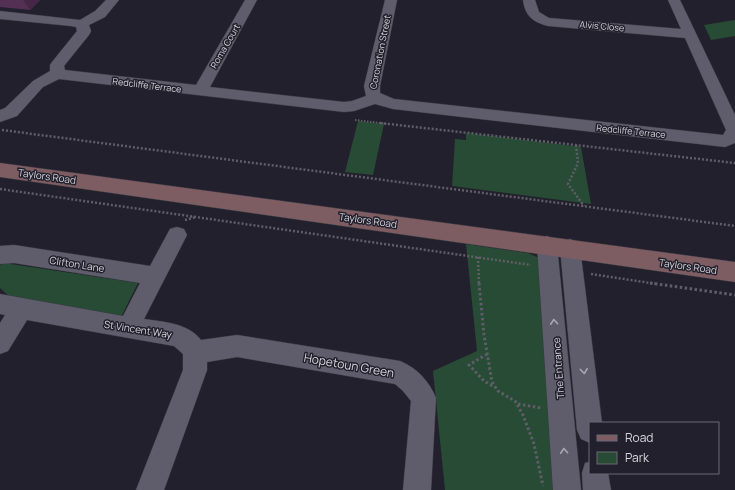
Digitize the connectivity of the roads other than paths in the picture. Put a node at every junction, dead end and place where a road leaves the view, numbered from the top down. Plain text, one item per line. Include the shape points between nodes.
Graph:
1 (113, 0) edge
2 (251, 0) edge
3 (391, 0) edge
4 (529, 0) edge
5 (674, 0) edge
6 (0, 15) edge
7 (82, 24) junction
8 (689, 34) junction
9 (58, 73) junction
10 (200, 91) junction
11 (377, 99) junction
12 (0, 116) edge
13 (0, 170) edge
14 (177, 235) dead end
15 (547, 245) junction
16 (570, 248) junction
17 (0, 256) edge
18 (562, 270) junction
19 (735, 272) edge
20 (155, 276) junction
21 (11, 307) edge
22 (128, 328) junction
23 (0, 343) edge
24 (196, 352) junction
25 (589, 424) edge
26 (595, 474) edge
27 (150, 490) edge
28 (417, 490) edge
29 (567, 490) edge
30 (597, 490) edge

1 - 7 street via 100,14
2 - 10 street, Roma Court
3 - 11 street, Coronation Street via 373,78 372,91
4 - 8 street, Alvis Close via 531,12 542,20
5 - 8 street, Redcliffe Terrace
6 - 7 street
7 - 9 street via 84,31 56,65
8 - 11 street, Redcliffe Terrace via 734,130 732,137 725,141 393,104
9 - 10 street, Redcliffe Terrace
9 - 12 street via 38,84 11,112
10 - 11 street, Redcliffe Terrace via 344,107
13 - 15 main road, Taylors Road
14 - 20 street
15 - 16 main road, Taylors Road
15 - 18 street, The Entrance
16 - 18 street, The Entrance
16 - 19 main road, Taylors Road
17 - 20 street, Clifton Lane via 14,254
18 -> 25 street, The Entrance
29 -> 18 street, The Entrance
20 - 22 street
21 - 22 street, St Vincent Way
21 - 23 street
22 - 24 street, St Vincent Way via 179,336
24 - 27 street via 196,370
24 - 28 street, Hopetoun Green via 237,346 400,373 412,382 424,398
26 - 30 street

